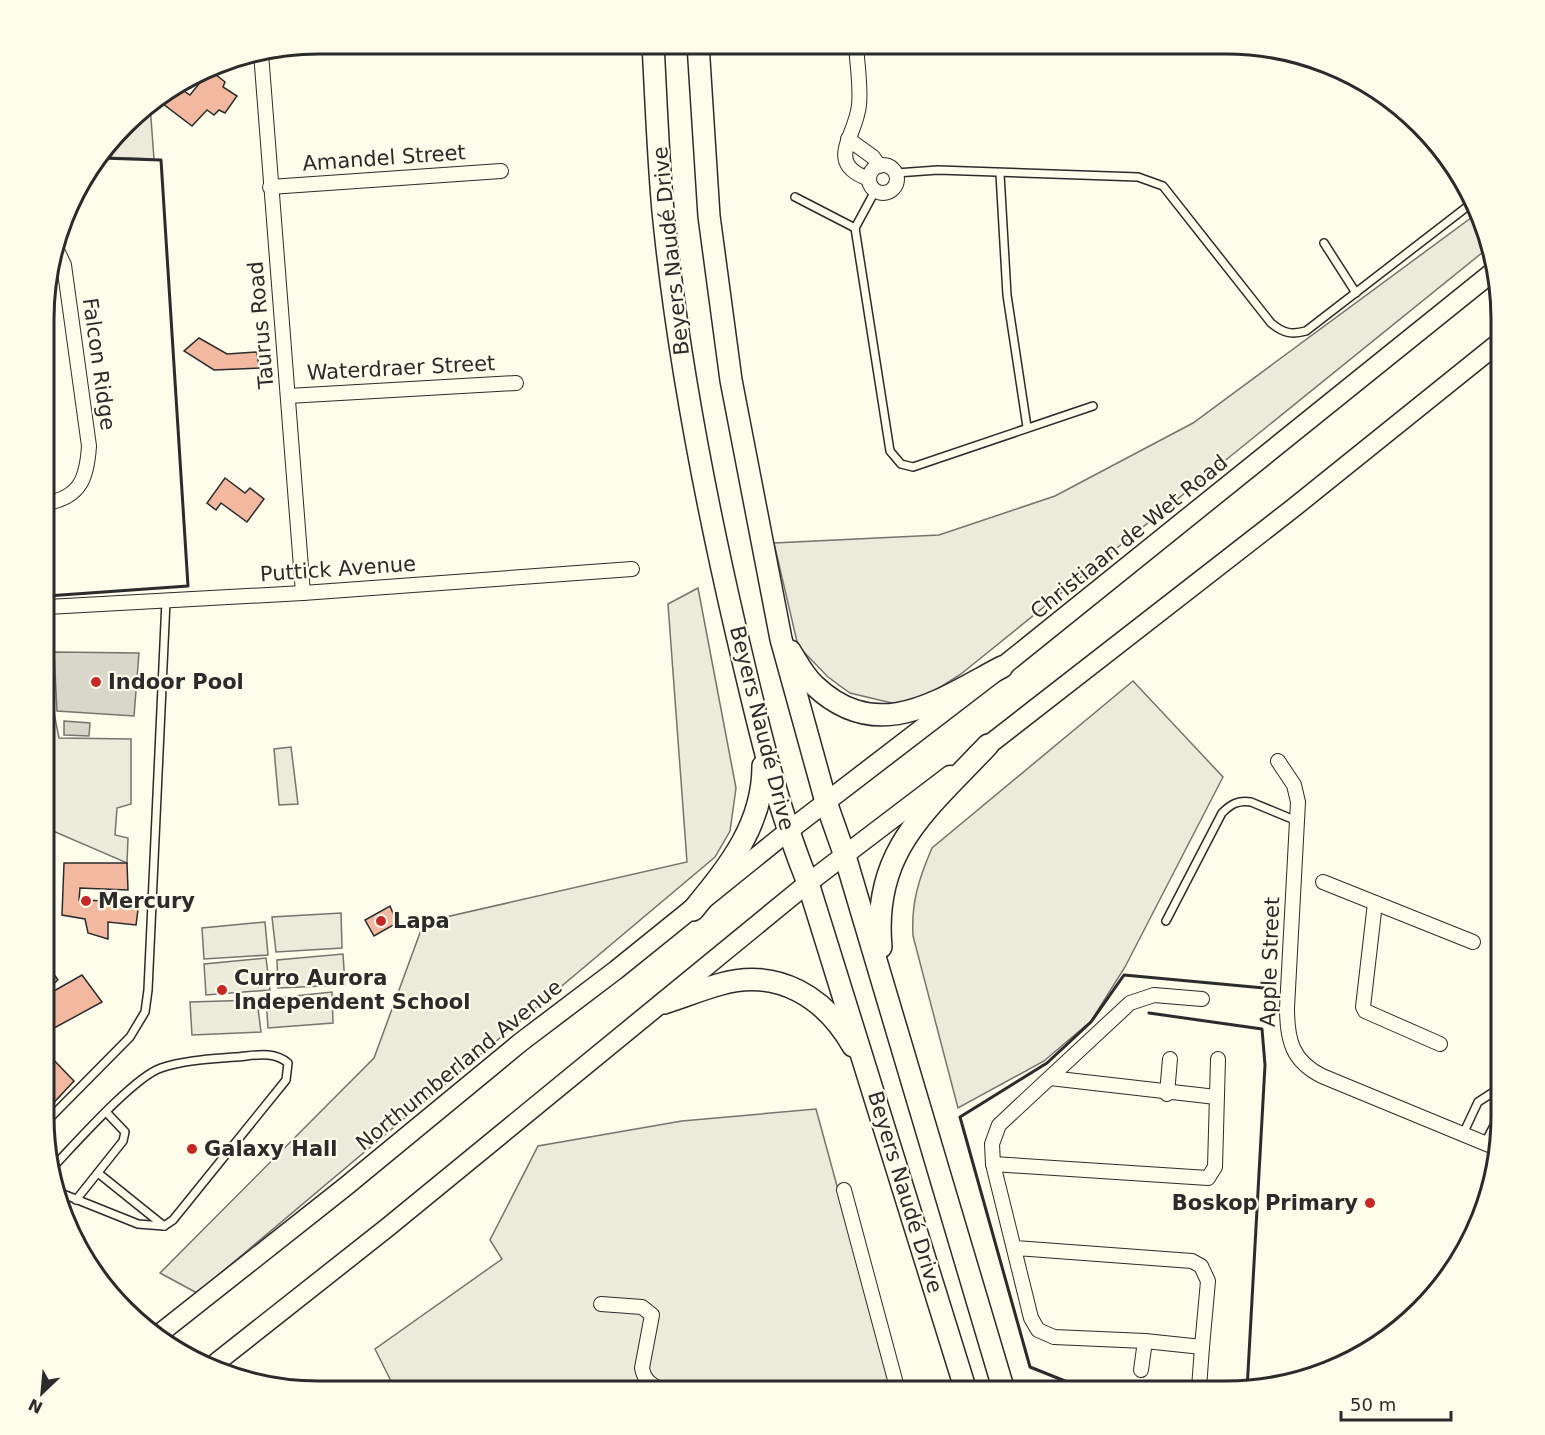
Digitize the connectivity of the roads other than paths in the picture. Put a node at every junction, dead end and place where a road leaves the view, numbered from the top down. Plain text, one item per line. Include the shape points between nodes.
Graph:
1 (654, 54) edge
2 (699, 54) edge
3 (856, 54) edge
4 (262, 61) edge
5 (848, 139) junction
6 (879, 166) junction
7 (501, 171) dead end
8 (896, 173) junction
9 (1000, 174) junction
10 (872, 185) junction
11 (270, 187) junction
12 (795, 197) dead end
13 (1466, 207) edge
14 (855, 228) junction
15 (1324, 243) dead end
16 (61, 259) edge
17 (1487, 276) edge
18 (1356, 293) junction
19 (1491, 349) edge
20 (516, 383) dead end
21 (288, 396) junction
22 (1093, 406) dead end
23 (1027, 427) junction
24 (54, 501) edge
25 (632, 569) dead end
26 (303, 593) junction
27 (166, 601) junction
28 (54, 607) edge
29 (780, 639) junction
30 (1002, 667) junction
31 (763, 741) junction
32 (988, 746) junction
33 (1278, 761) dead end
34 (826, 802) junction
35 (1297, 821) junction
36 (787, 832) junction
37 (845, 856) junction
38 (1323, 882) dead end
39 (808, 883) junction
40 (1375, 903) junction
41 (693, 910) junction
42 (1166, 921) dead end
43 (1473, 942) dead end
44 (884, 991) junction
45 (1202, 999) dead end
46 (664, 1003) junction
47 (1440, 1044) dead end
48 (1170, 1059) dead end
49 (1218, 1059) dead end
50 (869, 1076) junction
51 (1050, 1078) junction
52 (1167, 1094) junction
53 (1491, 1094) edge
54 (1216, 1097) junction
55 (107, 1113) junction
56 (54, 1114) edge
57 (1463, 1134) junction
58 (1490, 1145) edge
59 (58, 1162) edge
60 (993, 1164) junction
61 (98, 1173) junction
62 (843, 1190) dead end
63 (66, 1196) edge
64 (76, 1200) junction
65 (164, 1226) junction
66 (1015, 1248) junction
67 (602, 1304) dead end
68 (164, 1330) edge
69 (1145, 1341) junction
70 (1202, 1347) junction
71 (218, 1361) edge
72 (1141, 1370) dead end
73 (647, 1381) edge
74 (895, 1381) edge
75 (963, 1381) edge
76 (1001, 1381) edge
77 (1200, 1381) edge

1 - 31 main road, Beyers Naudé Drive via 663,210 675,309 707,503
2 - 29 main road, Beyers Naudé Drive via 709,216 731,380
3 - 5 street via 859,104
4 - 11 street, Taurus Road
5 - 6 street
5 - 10 street via 848,167
6 - 8 street via 887,166
6 - 10 street via 872,171
7 - 11 street, Amandel Street
8 - 9 lane via 938,170
8 - 10 street via 897,183 892,191 884,193
9 - 18 lane via 1138,177 1163,186 1271,323 1286,333 1305,332
9 - 23 lane via 1007,296
10 - 14 lane
11 - 21 street, Taurus Road
12 - 14 lane
13 - 18 lane
14 - 23 lane via 890,451 895,460 913,467
15 - 18 lane
16 - 24 street, Falcon Ridge via 89,446 79,487
17 - 30 main road, Christiaan de Wet Road
19 - 32 main road
20 - 21 street, Waterdraer Street
21 - 26 street, Taurus Road
22 - 23 lane
25 - 26 street, Puttick Avenue
26 - 27 street, Puttick Avenue
27 - 28 street, Puttick Avenue
27 - 56 lane via 145,1012 130,1037
29 - 30 main road via 813,684 832,699 854,710 881,716 917,711
29 - 34 main road, Beyers Naudé Drive
30 - 34 main road, Christiaan de Wet Road
31 - 36 main road, Beyers Naudé Drive
31 - 41 main road via 763,782 753,824 721,877
32 - 37 main road
32 - 44 main road via 914,824 895,852 879,908
33 - 35 street, Apple Street via 1298,795
34 - 36 main road, Christiaan de Wet Road
34 - 37 main road, Beyers Naudé Drive
35 - 42 lane via 1251,802 1229,806
35 - 57 street, Apple Street via 1287,1008 1292,1050 1315,1072
36 - 39 main road, Beyers Naudé Drive
36 - 41 main road, Northumberland Avenue
37 - 39 main road
37 - 44 main road, Beyers Naudé Drive
38 - 40 street
39 - 46 main road
39 - 50 main road, Beyers Naudé Drive
40 - 43 street
40 - 47 street via 1365,1011
41 - 68 main road, Northumberland Avenue via 521,1042
44 - 76 main road, Beyers Naudé Drive
45 - 51 street via 1154,995 1130,1003
46 - 50 main road via 721,984 748,980 784,983 817,1001 831,1016
46 - 71 main road
48 - 52 street
49 - 54 street
50 - 75 main road, Beyers Naudé Drive
51 - 52 street
51 - 60 street via 999,1125 992,1144
52 - 54 street
53 - 57 lane via 1478,1102
54 - 60 street via 1215,1167 1208,1178
55 - 59 lane
55 - 61 lane via 125,1132 123,1141
55 - 65 lane via 159,1068 267,1054 282,1057 288,1063 286,1080 262,1113
57 - 58 street, Apple Street
60 - 66 street
61 - 64 lane
61 - 65 lane
62 - 74 street
63 - 64 lane
64 - 65 lane via 138,1224
66 - 69 street via 1031,1318 1038,1330 1054,1337
66 - 70 street via 1192,1261 1201,1266 1208,1281
67 - 73 street via 642,1307 652,1315 642,1368
69 - 70 street
69 - 72 street
70 - 77 street

